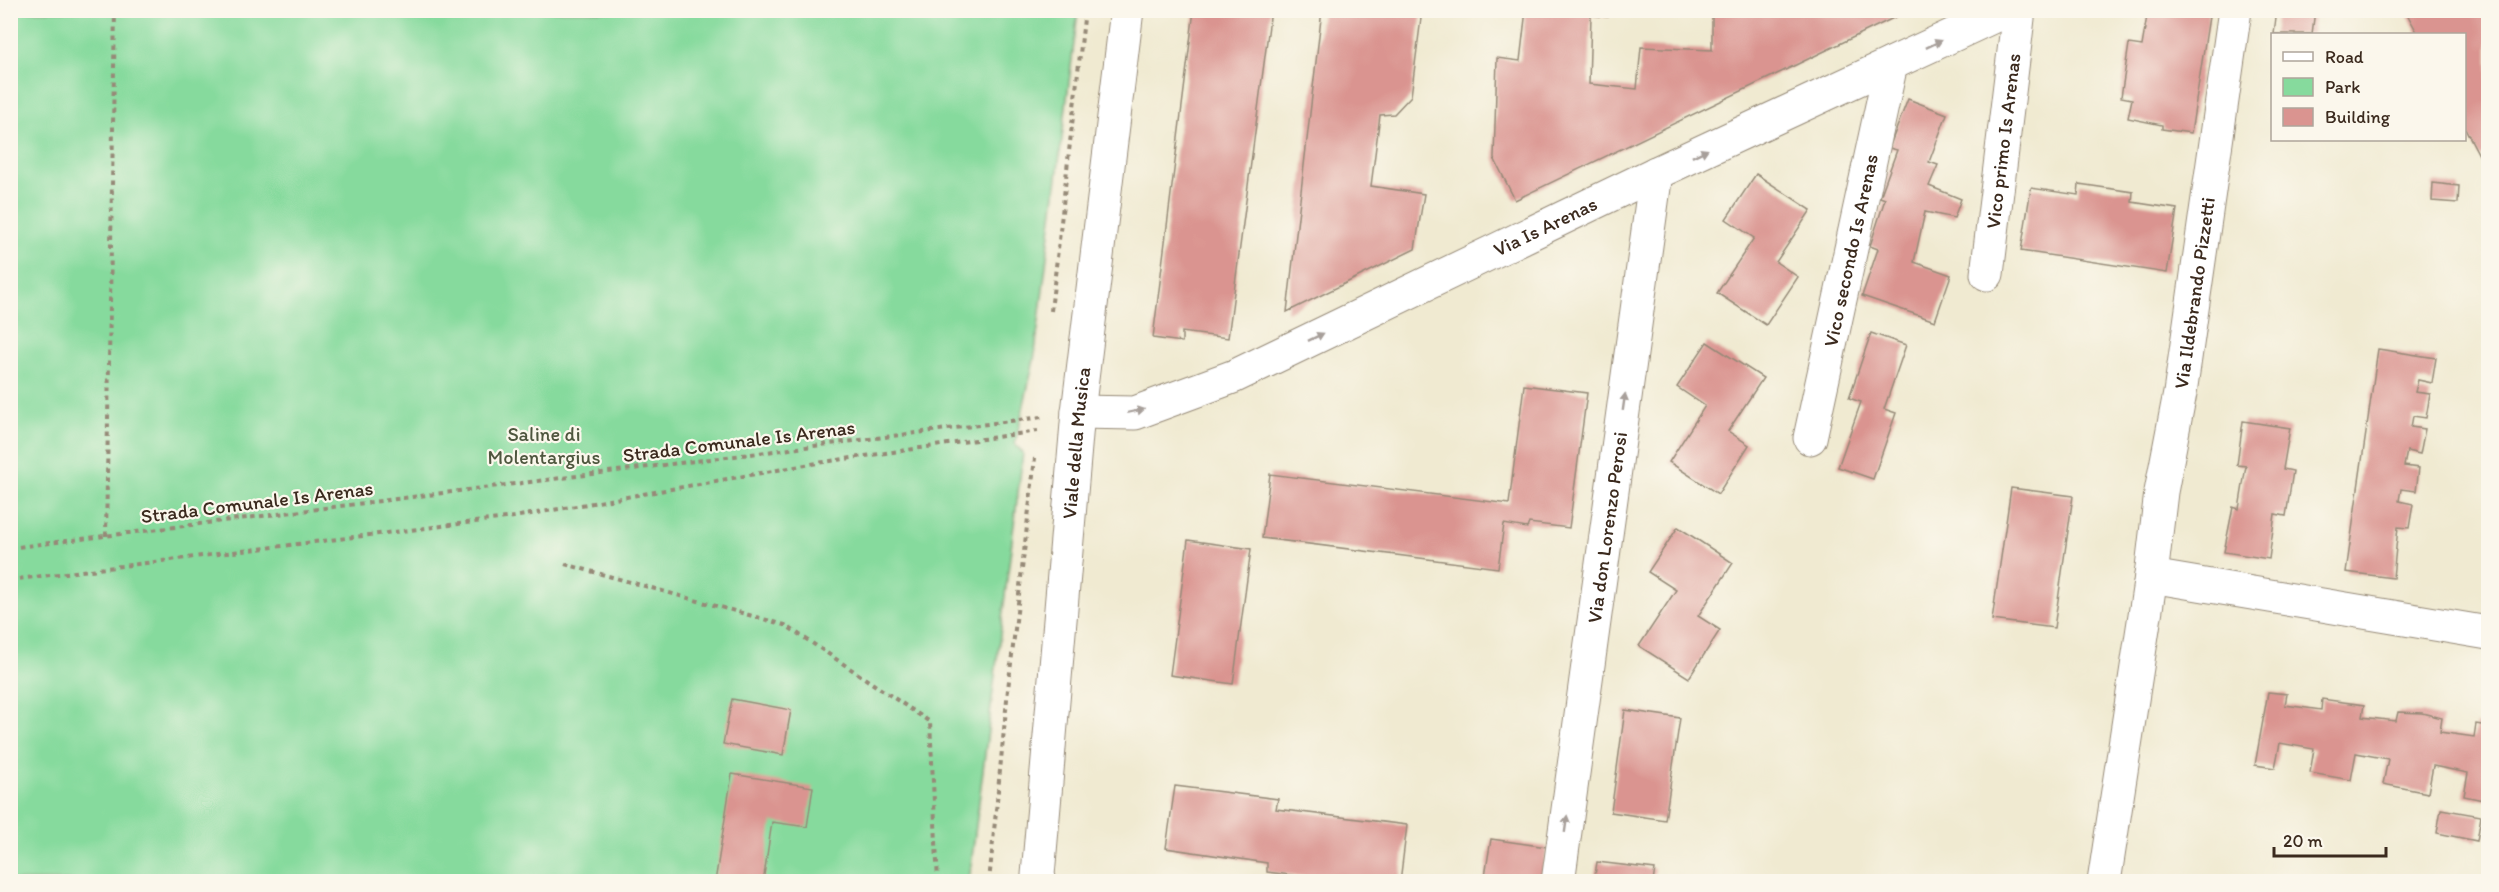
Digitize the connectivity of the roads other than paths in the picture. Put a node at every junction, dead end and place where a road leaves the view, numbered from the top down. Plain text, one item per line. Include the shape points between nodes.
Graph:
1 (1127, 10) edge
2 (2007, 10) edge
3 (2019, 10) edge
4 (2235, 10) edge
5 (1891, 64) junction
6 (1656, 173) junction
7 (1987, 274) dead end
8 (1078, 412) junction
9 (1810, 438) dead end
10 (2151, 576) junction
11 (2488, 633) edge
12 (1039, 878) edge
13 (1558, 882) edge
14 (2104, 882) edge

1 - 8 street, Viale della Musica
5 -> 2 street, Via Is Arenas
3 - 7 street, Vico primo Is Arenas
4 - 10 street, Via Ildebrando Pizzetti
6 -> 5 street, Via Is Arenas
5 - 9 street, Vico secondo Is Arenas
8 -> 6 street, Via Is Arenas via 1135,414 1235,376
13 -> 6 street, Via don Lorenzo Perosi
8 - 12 street, Viale della Musica
10 - 11 street
10 - 14 street, Via Ildebrando Pizzetti

